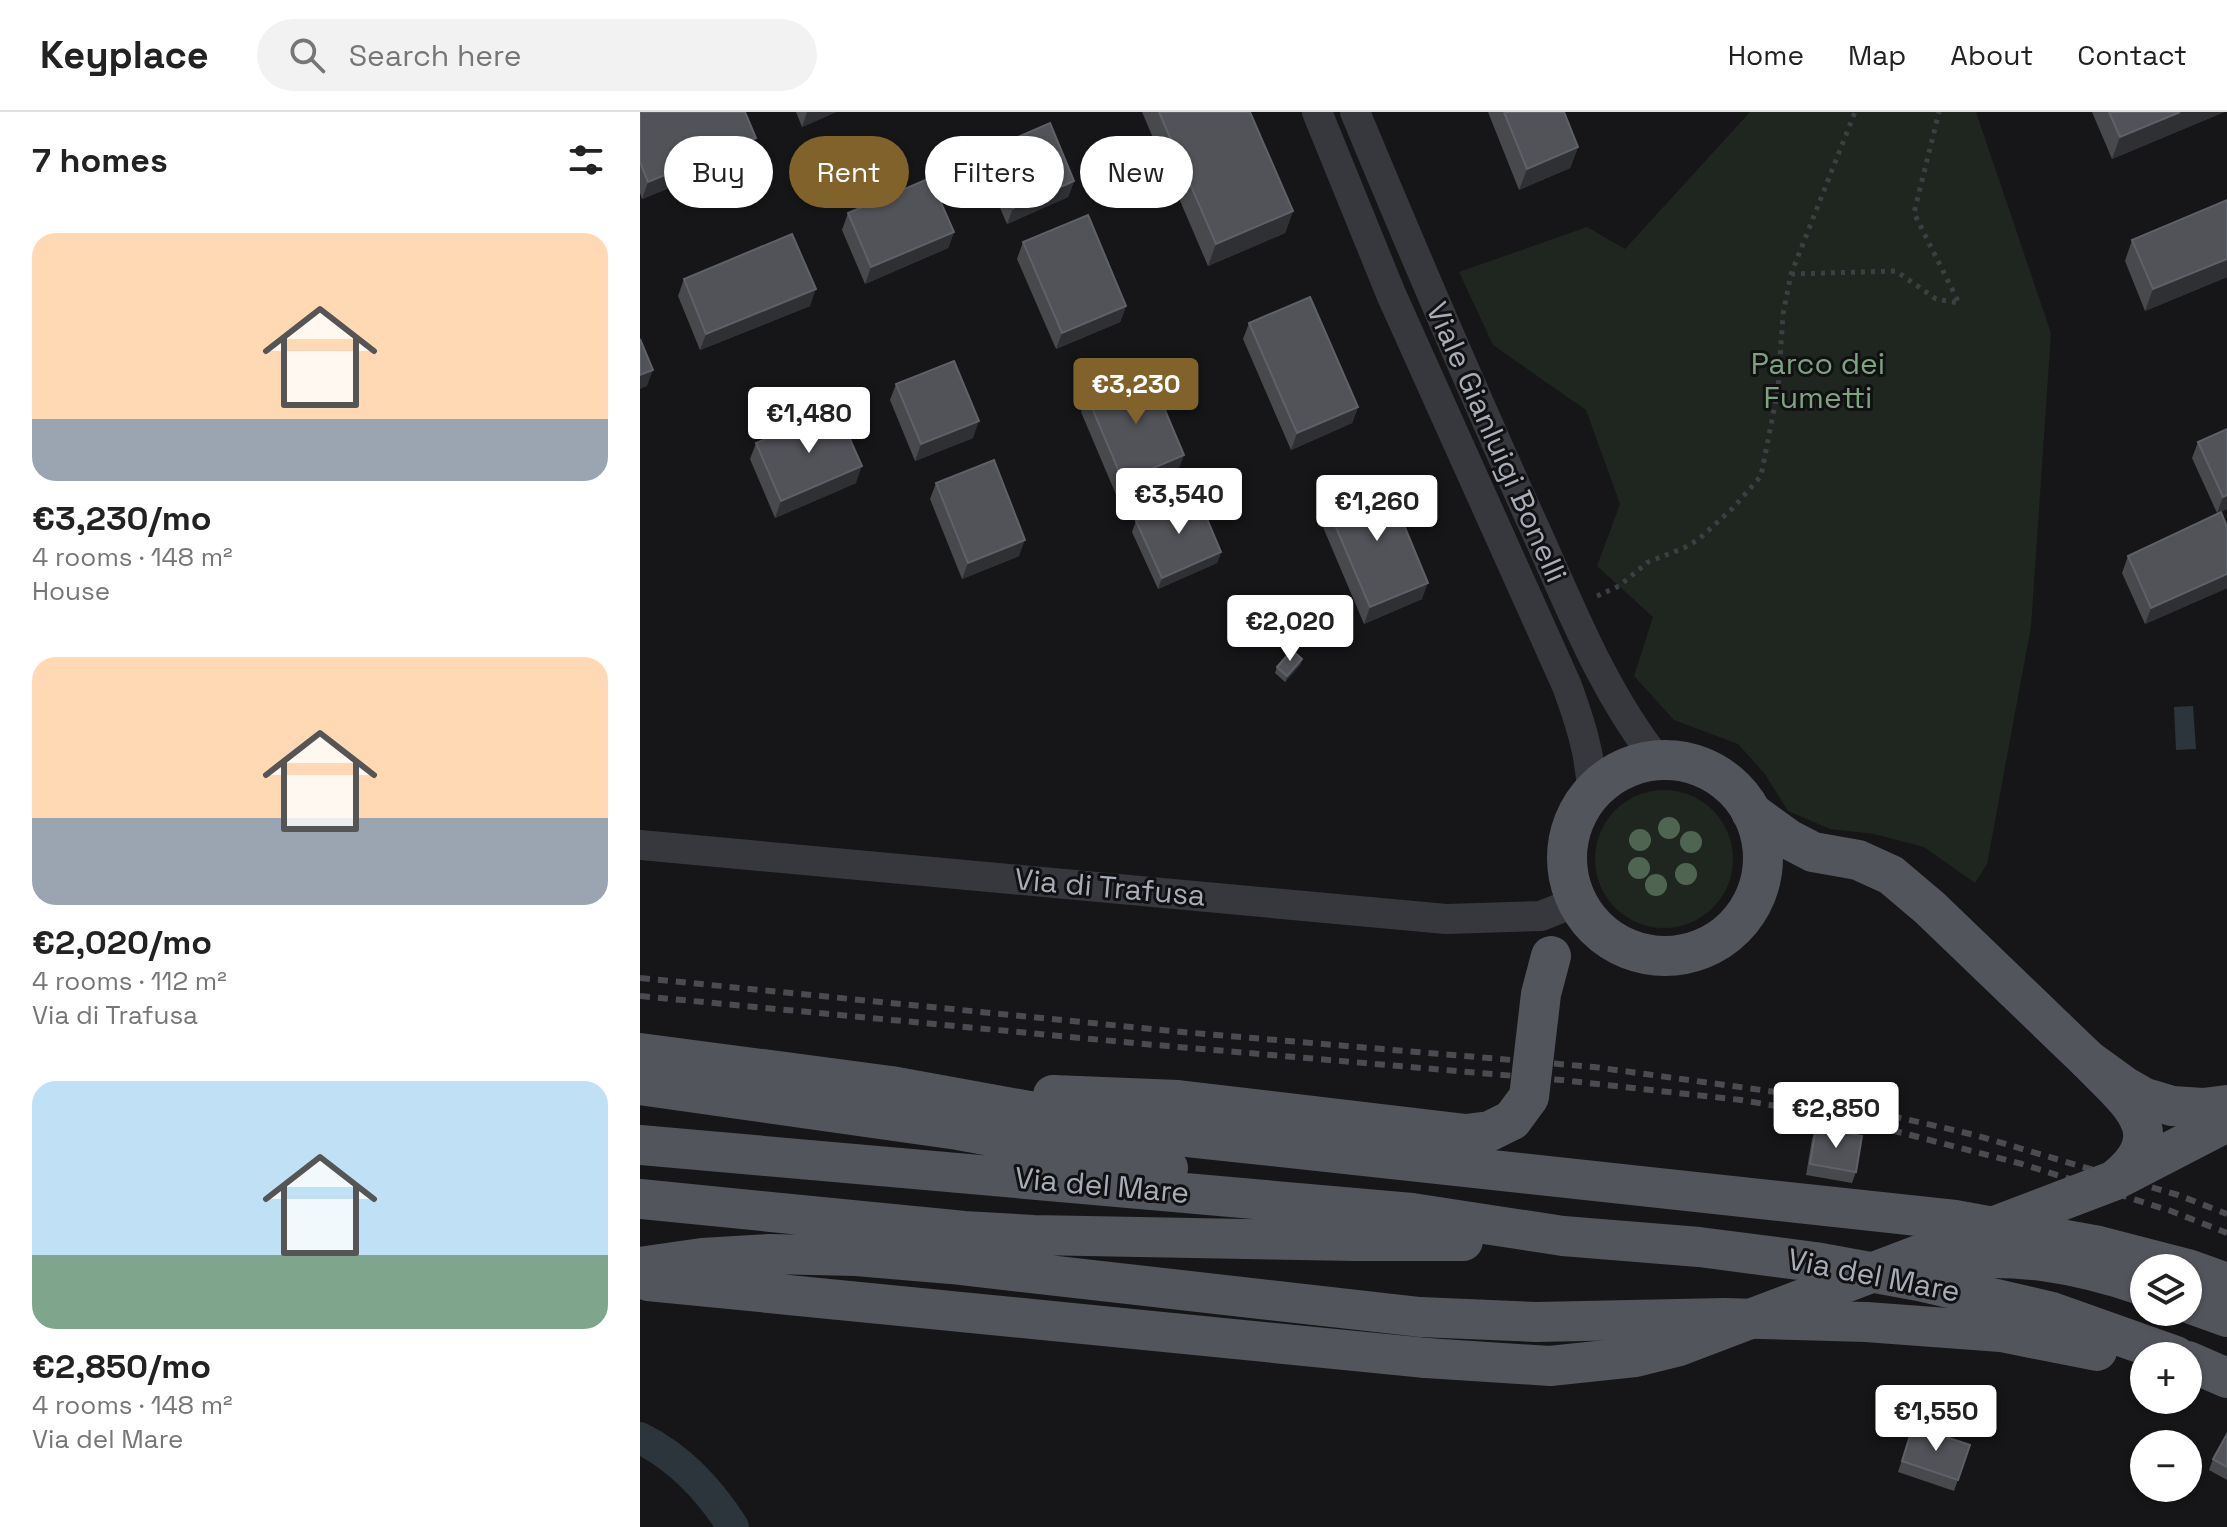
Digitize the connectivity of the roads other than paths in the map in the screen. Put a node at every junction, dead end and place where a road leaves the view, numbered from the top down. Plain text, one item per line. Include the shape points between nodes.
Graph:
1 (1317, 112) edge
2 (1355, 112) edge
3 (1658, 761) junction
4 (1592, 794) junction
5 (1751, 812) junction
6 (640, 845) edge
7 (1580, 906) junction
8 (640, 1053) edge
9 (2088, 1060) junction
10 (640, 1085) edge
11 (891, 1086) junction
12 (2227, 1105) edge
13 (2227, 1122) edge
14 (640, 1145) edge
15 (2113, 1181) junction
16 (640, 1199) edge
17 (1412, 1213) junction
18 (1563, 1236) junction
19 (2134, 1254) edge
20 (640, 1267) edge
21 (2202, 1274) edge
22 (1861, 1278) junction
23 (640, 1280) edge
24 (2130, 1282) edge
25 (2227, 1283) edge
26 (2202, 1308) edge
27 (2227, 1317) edge
28 (2137, 1342) edge
29 (2130, 1358) edge
30 (2202, 1367) edge
31 (2202, 1374) edge
32 (2227, 1379) edge

1 - 4 street, Viale Gianluigi Bonelli via 1391,294 1567,686 1586,739
2 - 3 street, Viale Gianluigi Bonelli via 1571,609 1614,698
3 - 4 main road via 1622,770
3 - 5 main road via 1686,762 1712,773 1734,789
4 - 7 main road via 1568,845 1568,870
5 - 7 main road via 1762,843 1757,893 1740,922 1714,943 1684,955 1650,956 1605,936
5 - 9 main road via 1813,852 1875,866 1891,875
6 - 7 street, Via di Trafusa via 1446,919 1541,916
7 - 11 main road, bridge via 1551,956 1541,994 1529,1097 1512,1120 1490,1131 1466,1134 1178,1100
8 - 11 main road
9 - 12 main road, bridge via 2158,1103 2188,1108
9 - 15 main road, bridge via 2127,1100 2142,1126 2137,1159
10 - 17 main road via 958,1130
11 - 19 main road via 1150,1133 1955,1220
13 - 15 main road, bridge
14 - 17 main road, Via del Mare
15 - 22 main road, bridge
16 - 18 main road, Via del Mare via 1033,1235 1356,1241
17 - 18 main road, Via del Mare
18 - 28 main road, Via del Mare via 1766,1255 1919,1281 2052,1312
20 - 29 main road via 732,1256 827,1255 1420,1317 1556,1322 1724,1318 1948,1327 2031,1337
21 - 25 main road
22 - 23 main road, bridge via 1679,1346 1550,1366
22 - 24 main road, bridge via 1942,1261 2011,1257 2084,1267
26 - 27 main road
30 - 32 main road
31 - 32 main road

